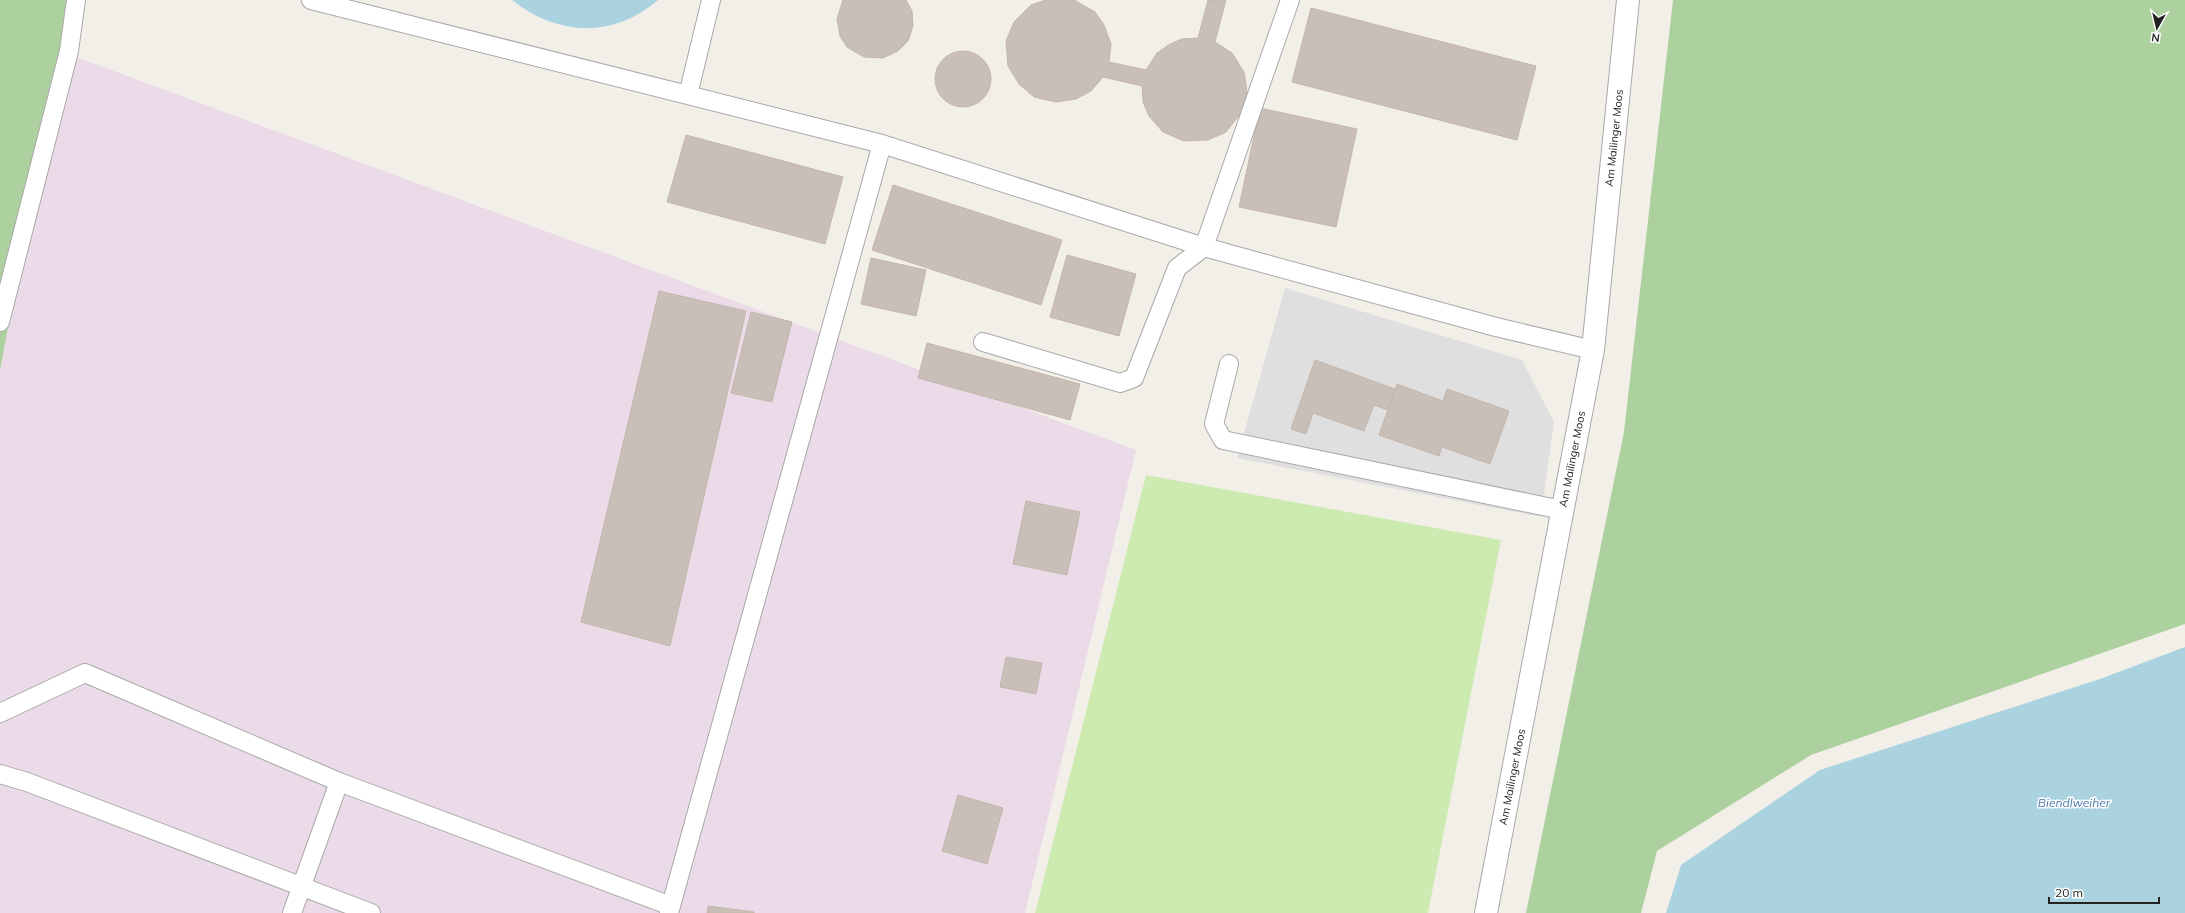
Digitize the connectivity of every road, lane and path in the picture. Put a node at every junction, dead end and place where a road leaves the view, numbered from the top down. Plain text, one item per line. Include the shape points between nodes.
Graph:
1 (76, 0) edge
2 (311, 0) edge
3 (711, 0) edge
4 (1290, 0) edge
5 (1628, 0) edge
6 (688, 95) junction
7 (882, 144) junction
8 (1204, 247) junction
9 (0, 322) edge
10 (983, 342) dead end
11 (1593, 350) junction
12 (1229, 364) dead end
13 (1562, 510) junction
14 (0, 714) edge
15 (0, 774) edge
16 (339, 782) junction
17 (302, 887) junction
18 (670, 910) edge
19 (292, 913) edge
20 (371, 913) edge
21 (1486, 913) edge

1 - 9 lane via 68,51
2 - 6 lane
3 - 6 lane
4 - 8 lane
5 - 11 street, Am Mailinger Moos
6 - 7 lane
7 - 8 lane
7 - 18 lane
8 - 10 lane via 1177,268 1134,378 1120,382
8 - 11 lane via 1496,328
11 - 13 street, Am Mailinger Moos
12 - 13 lane via 1214,424 1223,440
13 - 21 street, Am Mailinger Moos
14 - 16 lane via 85,673
15 - 17 lane
16 - 17 lane
16 - 18 lane
17 - 19 lane
17 - 20 lane

